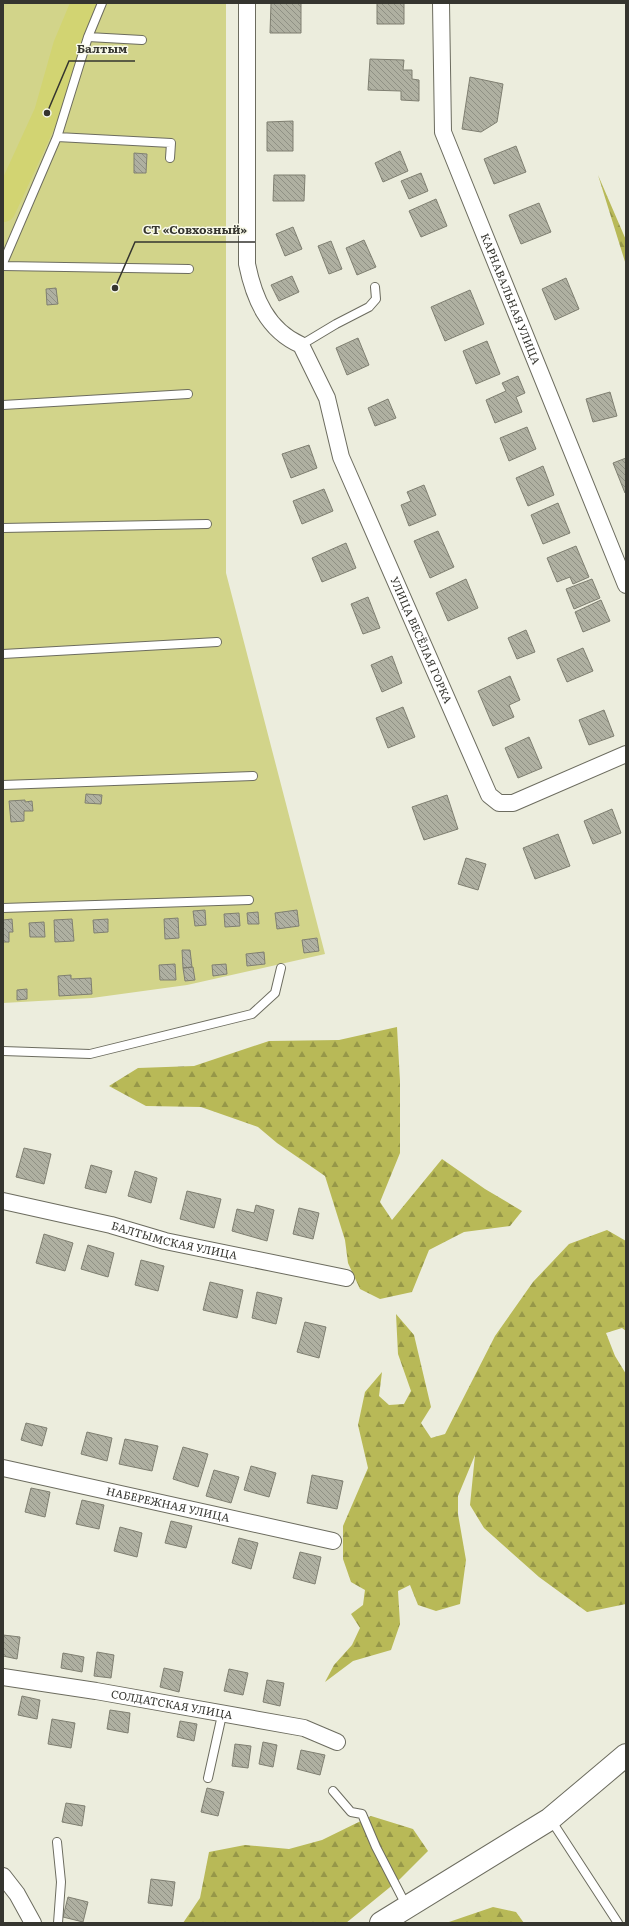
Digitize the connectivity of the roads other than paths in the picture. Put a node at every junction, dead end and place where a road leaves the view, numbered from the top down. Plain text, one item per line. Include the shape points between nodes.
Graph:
1 (102, 3) edge
2 (247, 3) edge
3 (441, 3) edge
4 (88, 37) junction
5 (142, 40) dead end
6 (57, 138) junction
7 (170, 158) dead end
8 (3, 264) edge
9 (189, 269) dead end
10 (375, 287) dead end
11 (301, 345) junction
12 (188, 394) dead end
13 (3, 405) edge
14 (207, 524) dead end
15 (3, 528) edge
16 (626, 585) edge
17 (217, 642) dead end
18 (3, 654) edge
19 (626, 754) edge
20 (253, 776) dead end
21 (3, 784) edge
22 (249, 900) dead end
23 (3, 908) edge
24 (281, 968) dead end
25 (3, 1051) edge
26 (3, 1201) edge
27 (346, 1278) dead end
28 (3, 1468) edge
29 (333, 1541) dead end
30 (3, 1677) edge
31 (222, 1714) junction
32 (337, 1742) dead end
33 (626, 1755) edge
34 (208, 1778) dead end
35 (333, 1791) dead end
36 (550, 1819) junction
37 (57, 1842) dead end
38 (3, 1876) edge
39 (408, 1908) junction
40 (33, 1923) edge
41 (58, 1923) edge
42 (381, 1923) edge
43 (618, 1923) edge

1 - 4 lane
2 - 11 street via 247,264 252,288 260,306 287,339
3 - 16 street, КАРНАВАЛЬНАЯ УЛИЦА via 443,132
4 - 5 lane
4 - 6 lane
6 - 7 lane via 171,143
6 - 8 lane
8 - 9 lane
10 - 11 lane via 376,299 369,308
11 - 19 street, УЛИЦА ВЕСЁЛАЯ ГОРКА via 327,398 341,457 489,795 499,803 513,803
12 - 13 lane
14 - 15 lane
17 - 18 lane
20 - 21 lane
22 - 23 lane
24 - 25 lane via 275,993 252,1014 90,1054
26 - 27 street, БАЛТЫМСКАЯ УЛИЦА via 111,1225 165,1241
28 - 29 street, НАБЕРЕЖНАЯ УЛИЦА
30 - 31 street, СОЛДАТСКАЯ УЛИЦА
31 - 32 street, СОЛДАТСКАЯ УЛИЦА via 304,1728
31 - 34 lane
33 - 36 street
35 - 39 lane via 351,1812 362,1814 376,1848
36 - 39 street
36 - 43 lane
37 - 41 lane via 60,1882
38 - 40 street via 17,1894
39 - 42 street

